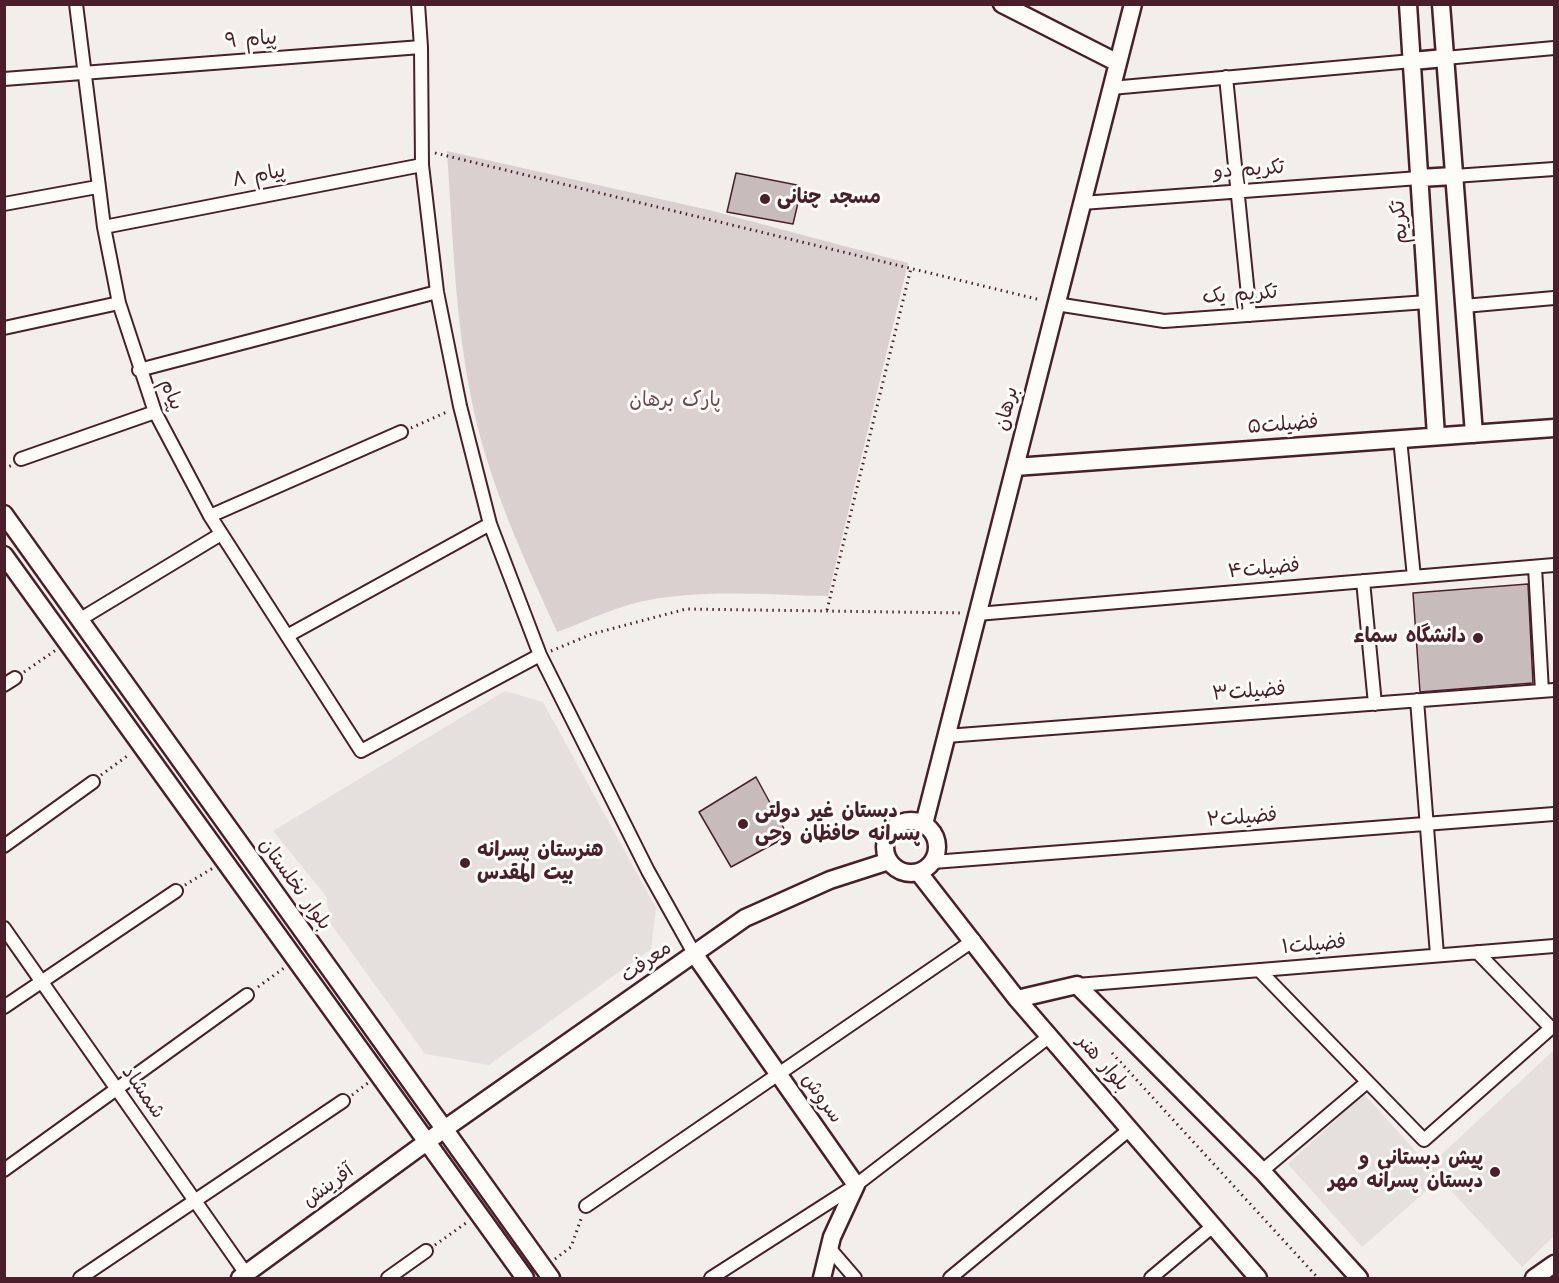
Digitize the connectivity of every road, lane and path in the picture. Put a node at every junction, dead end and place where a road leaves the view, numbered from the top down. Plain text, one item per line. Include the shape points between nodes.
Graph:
1 (76, 4) edge
2 (418, 4) edge
3 (1002, 4) edge
4 (1132, 4) edge
5 (1408, 4) edge
6 (1441, 4) edge
7 (421, 47) junction
8 (1554, 48) edge
9 (1445, 58) junction
10 (1412, 61) junction
11 (1118, 63) junction
12 (84, 73) junction
13 (1226, 77) junction
14 (4, 79) edge
15 (1111, 88) junction
16 (422, 150) junction
17 (422, 165) junction
18 (1554, 169) edge
19 (1454, 176) junction
20 (1419, 178) junction
21 (97, 187) junction
22 (1238, 192) junction
23 (1082, 202) junction
24 (4, 204) edge
25 (104, 226) junction
26 (911, 268) junction
27 (437, 292) junction
28 (1554, 298) edge
29 (1427, 302) junction
30 (119, 303) junction
31 (1056, 304) junction
32 (1464, 306) junction
33 (1250, 315) junction
34 (4, 328) edge
35 (139, 370) junction
36 (460, 406) junction
37 (155, 412) junction
38 (1554, 428) edge
39 (401, 432) joint
40 (1474, 434) junction
41 (1436, 436) junction
42 (1400, 439) junction
43 (21, 459) dead end
44 (1015, 467) junction
45 (4, 514) edge
46 (210, 516) junction
47 (490, 524) junction
48 (221, 534) junction
49 (4, 555) edge
50 (36, 559) junction
51 (1554, 565) edge
52 (1535, 567) junction
53 (10, 576) edge
54 (1414, 577) junction
55 (1363, 581) junction
56 (827, 611) junction
57 (977, 614) junction
58 (79, 620) junction
59 (287, 636) junction
60 (67, 642) junction
61 (540, 655) junction
62 (10, 681) edge
63 (1548, 691) edge
64 (1417, 700) junction
65 (1375, 704) junction
66 (946, 735) junction
67 (142, 746) junction
68 (93, 782) joint
69 (1554, 814) edge
70 (924, 824) junction
71 (1427, 824) junction
72 (4, 846) edge
73 (224, 860) junction
74 (890, 861) junction
75 (933, 862) junction
76 (919, 873) junction
77 (176, 891) joint
78 (4, 928) edge
79 (974, 940) junction
80 (1554, 946) edge
81 (1477, 952) junction
82 (695, 955) junction
83 (1437, 955) junction
84 (296, 960) junction
85 (1259, 970) junction
86 (41, 983) junction
87 (1077, 985) junction
88 (246, 995) joint
89 (1017, 999) junction
90 (4, 1007) edge
91 (1050, 1036) junction
92 (1112, 1053) dead end
93 (777, 1073) junction
94 (379, 1076) junction
95 (1366, 1083) junction
96 (116, 1089) junction
97 (343, 1101) joint
98 (1130, 1129) junction
99 (443, 1130) junction
100 (426, 1142) junction
101 (4, 1170) edge
102 (1263, 1172) junction
103 (856, 1185) junction
104 (195, 1201) junction
105 (586, 1206) joint
106 (478, 1214) junction
107 (1213, 1226) junction
108 (830, 1249) junction
109 (426, 1251) joint
110 (1554, 1264) edge
111 (547, 1273) edge
112 (245, 1277) edge
113 (80, 1278) edge
114 (388, 1278) edge
115 (525, 1278) edge
116 (711, 1278) edge
117 (822, 1278) edge
118 (855, 1278) edge
119 (951, 1278) edge
120 (1151, 1278) edge
121 (1258, 1278) edge
122 (1318, 1278) edge
123 (1359, 1278) edge
124 (1534, 1278) edge

1 - 12 street, پیام
2 - 7 street
3 - 11 street
4 - 11 street, برهان
5 - 10 street, تکریم
6 - 9 street
7 - 12 street, پیام ۹
7 - 16 street
8 - 9 street
9 - 10 street
9 - 19 street
10 - 13 street
10 - 20 street, تکریم
11 - 15 street, برهان
12 - 14 street, پیام ۹
12 - 21 street, پیام
13 - 15 street
13 - 22 street
15 - 23 street, برهان
16 - 17 street
16 - 26 path
17 - 25 street, پیام ۸
17 - 27 street
18 - 19 street
19 - 20 street
19 - 32 street
20 - 22 street, تکریم دو
20 - 29 street, تکریم
21 - 24 street
21 - 25 street, پیام
22 - 23 street, تکریم دو
22 - 33 street
23 - 31 street, برهان
25 - 30 street, پیام
26 - 31 path
26 - 56 path
27 - 35 street
27 - 36 street
28 - 32 street
29 - 33 street, تکریم یک
29 - 41 street, تکریم
30 - 34 street
30 - 35 street, پیام
31 - 33 street, تکریم یک via 1164,321
31 - 44 street, برهان
32 - 40 street
35 - 37 street, پیام
36 - 39 path
36 - 47 street
37 - 43 street
37 - 46 street, پیام
38 - 40 street, فضیلت۵
39 - 46 street
40 - 41 street, فضیلت۵
41 - 42 street, فضیلت۵
42 - 44 street, فضیلت۵
42 - 54 street
44 - 57 street, برهان
45 - 50 street, بلوار نخلستان
46 - 48 street, پیام
47 - 59 street
47 - 61 street
48 - 58 street
48 - 59 street, پیام
49 - 53 street
50 - 53 street
50 - 58 street, بلوار نخلستان
51 - 52 street, فضیلت۴
52 - 54 street, فضیلت۴
52 - 63 street
53 - 60 street
54 - 55 street, فضیلت۴
55 - 57 street, فضیلت۴
55 - 65 street
56 - 57 path
56 - 61 path via 686,609 592,634
57 - 66 street, برهان
58 - 99 street, بلوار نخلستان
59 - 61 street, پیام via 361,751
60 - 62 path
60 - 67 street
61 - 82 street via 648,871
63 - 64 street, فضیلت۳
64 - 65 street, فضیلت۳
64 - 71 street
65 - 66 street, فضیلت۳
66 - 70 street, برهان
67 - 68 path
67 - 73 street
68 - 72 street
69 - 71 street, فضیلت۲
70 - 74 street via 907,821 891,829 884,845
70 - 75 street via 938,845
71 - 75 street, فضیلت۲
71 - 83 street
73 - 77 path
73 - 84 street
74 - 76 street via 905,873
74 - 82 street, معرفت via 830,880 745,918
75 - 76 street
76 - 79 street, بلوار هنر
77 - 86 street
78 - 86 street, شمشاد
79 - 89 street, بلوار هنر
79 - 93 street
80 - 81 street, فضیلت۱
81 - 83 street, فضیلت۱
81 - 95 street via 1551,1028 1424,1140
82 - 93 street, سروش
82 - 99 street, معرفت
83 - 85 street, فضیلت۱
84 - 88 path
84 - 94 street
85 - 87 street, فضیلت۱
85 - 95 street
86 - 90 street
86 - 96 street, شمشاد
87 - 89 street
87 - 102 street, بلوار هنر
88 - 96 street
89 - 91 street, بلوار هنر
91 - 98 street, بلوار هنر
91 - 103 street
92 - 122 path
93 - 103 street, سروش
93 - 105 street
94 - 97 path
94 - 100 street
95 - 102 street
96 - 101 street
96 - 104 street, شمشاد
97 - 104 street
98 - 107 street, بلوار هنر
98 - 119 street
99 - 100 street, آفرینش
99 - 111 street, بلوار نخلستان
100 - 106 street
100 - 112 street, آفرینش
102 - 123 street, بلوار هنر
103 - 108 street
103 - 116 street
104 - 112 street, شمشاد
104 - 113 street
105 - 111 path via 571,1247
106 - 109 path
106 - 115 street
107 - 120 street
107 - 121 street, بلوار هنر
108 - 117 street
108 - 118 street
109 - 114 street
110 - 124 street

